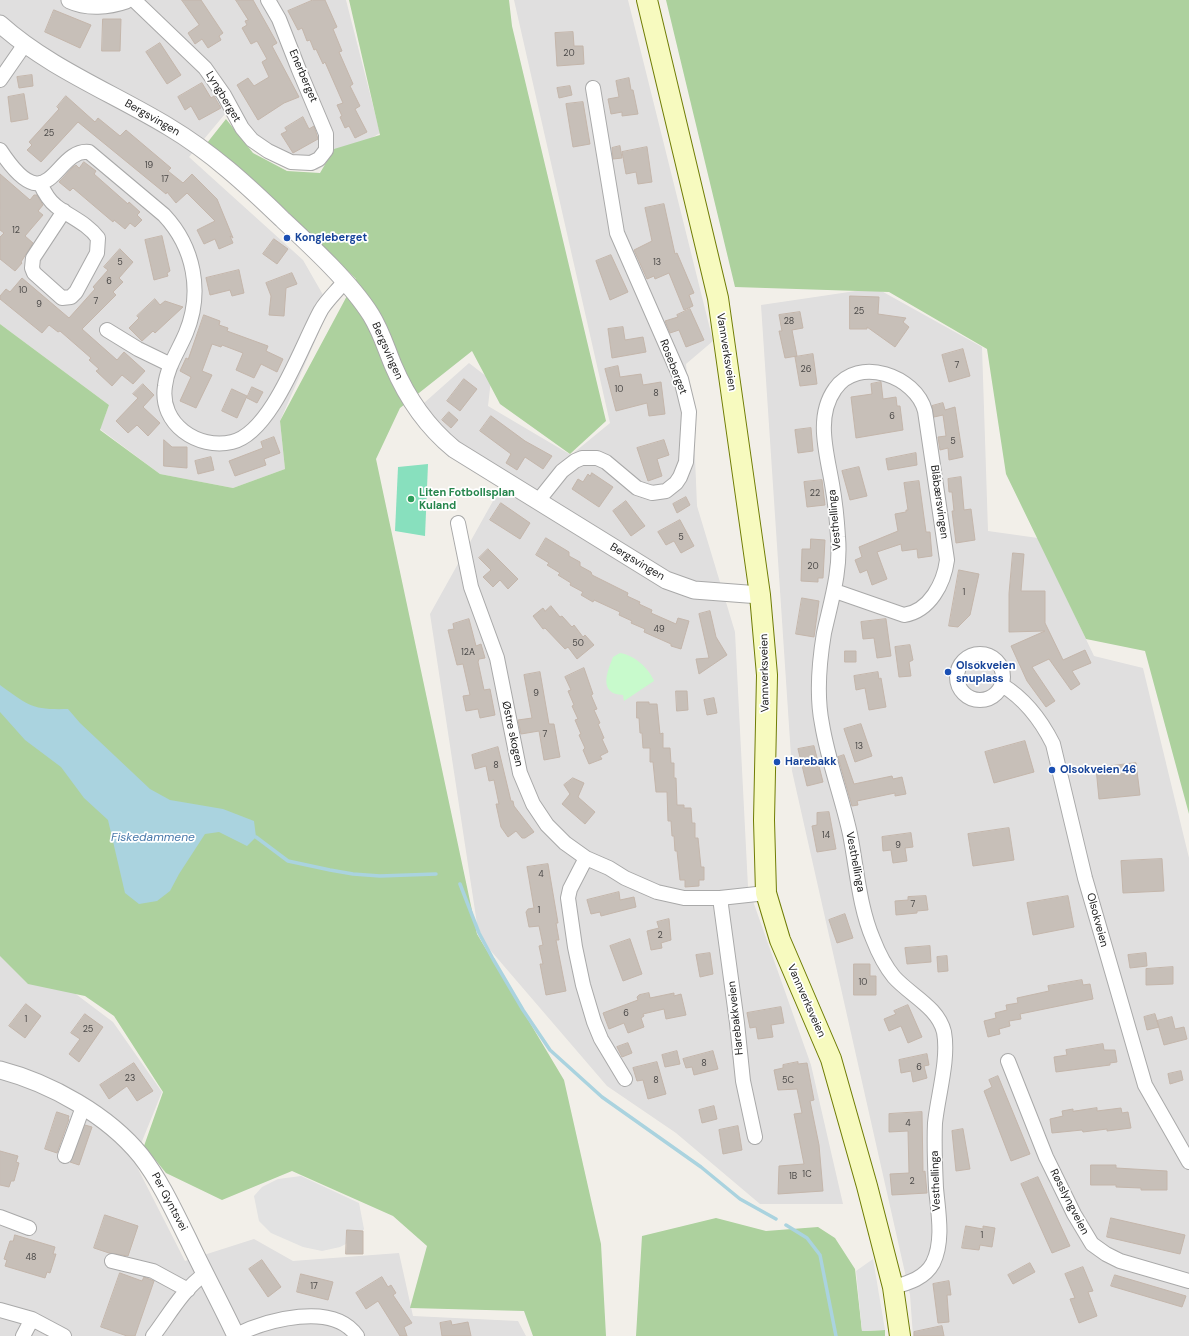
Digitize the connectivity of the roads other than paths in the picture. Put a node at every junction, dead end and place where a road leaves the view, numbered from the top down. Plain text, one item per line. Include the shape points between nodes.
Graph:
1 (70, 0) edge
2 (126, 0) edge
3 (134, 0) edge
4 (268, 0) edge
5 (647, 0) edge
6 (0, 24) edge
7 (25, 44) junction
8 (0, 80) edge
9 (592, 88) dead end
10 (0, 150) edge
11 (323, 155) joint
12 (40, 183) junction
13 (64, 211) junction
14 (344, 282) junction
15 (106, 330) dead end
16 (171, 365) junction
17 (833, 391) joint
18 (538, 502) junction
19 (458, 522) dead end
20 (835, 591) junction
21 (760, 595) junction
22 (1002, 685) dead end
23 (586, 858) junction
24 (766, 893) junction
25 (720, 898) junction
26 (1008, 1061) dead end
27 (0, 1070) edge
28 (625, 1079) dead end
29 (83, 1107) junction
30 (755, 1137) dead end
31 (65, 1156) dead end
32 (1189, 1162) edge
33 (0, 1217) edge
34 (29, 1228) dead end
35 (112, 1261) dead end
36 (205, 1274) junction
37 (1189, 1281) edge
38 (893, 1287) junction
39 (188, 1290) junction
40 (2, 1308) edge
41 (32, 1319) junction
42 (236, 1335) edge
43 (23, 1336) edge
44 (64, 1336) edge
45 (153, 1336) edge
46 (357, 1336) edge
47 (900, 1336) edge

1 - 2 street via 99,5
3 - 11 street, Lyngberget via 205,68 252,140 281,158 297,163 311,163
4 - 11 street, Enerberget via 279,19 324,127 327,144
5 - 21 main road, Vannverksveien via 718,298
6 - 7 street, Bergsvingen
7 - 8 street
7 - 14 street, Bergsvingen via 170,128 206,152 268,206
9 - 18 street, Roseberget via 618,233 680,379 688,412 686,462 676,483 666,491 652,493 637,488 615,468 597,458 582,458 562,471
10 - 12 street via 21,175 30,181
12 - 13 street via 50,201
12 - 16 street via 50,179 75,154 89,152 173,225 186,247 195,283 191,319
13 - 13 street via 95,234 99,244 97,253 76,292 71,297 62,298 34,273 32,268 35,253
14 - 16 street via 322,308 267,416 251,433 242,438 225,444 210,443 195,439 177,426 165,398
14 - 18 street, Bergsvingen via 371,314 384,338 408,397 430,428 454,449
15 - 16 street
17 - 20 street, Vesthellinga via 824,426 839,540
17 - 20 street, Blåbærsvingen via 850,377 871,373 895,377 908,384 921,399 927,421 947,560 943,579 935,593 912,614 904,615
18 - 21 street, Bergsvingen via 675,584 694,590
19 - 23 street, Østre skogen via 471,587 497,658 520,773 533,804 547,825 565,843
20 - 38 street, Vesthellinga via 818,672 820,713 850,835 854,866 868,924 873,940 889,970 906,989 935,1013 942,1025 944,1037 935,1129 939,1240 937,1252 923,1275 906,1284
21 - 24 main road, Vannverksveien via 767,675 764,820
22 - 32 street, Olsokveien via 1024,702 1053,744 1084,870 1145,1085
23 - 25 street, Østre skogen via 657,892 684,898
23 - 28 street via 568,898 574,939 594,1022
24 - 25 street, Østre skogen
24 - 38 main road, Vannverksveien via 780,940 831,1059
25 - 30 street, Harebakkveien via 738,1023 743,1081
26 - 37 street, Røsslyngveien via 1046,1157 1092,1244 1120,1260
27 - 29 street, Per Gyntsvei via 39,1083
29 - 31 street
29 - 36 street, Per Gyntsvei via 118,1132 149,1166 164,1189
33 - 34 street
35 - 39 street via 153,1271
36 - 39 street
36 - 42 street, Per Gyntsvei
38 - 47 main road, Vannverksveien
39 - 45 street
40 - 41 street
41 - 43 street
41 - 44 street
42 - 46 street via 256,1325 316,1316 340,1322

